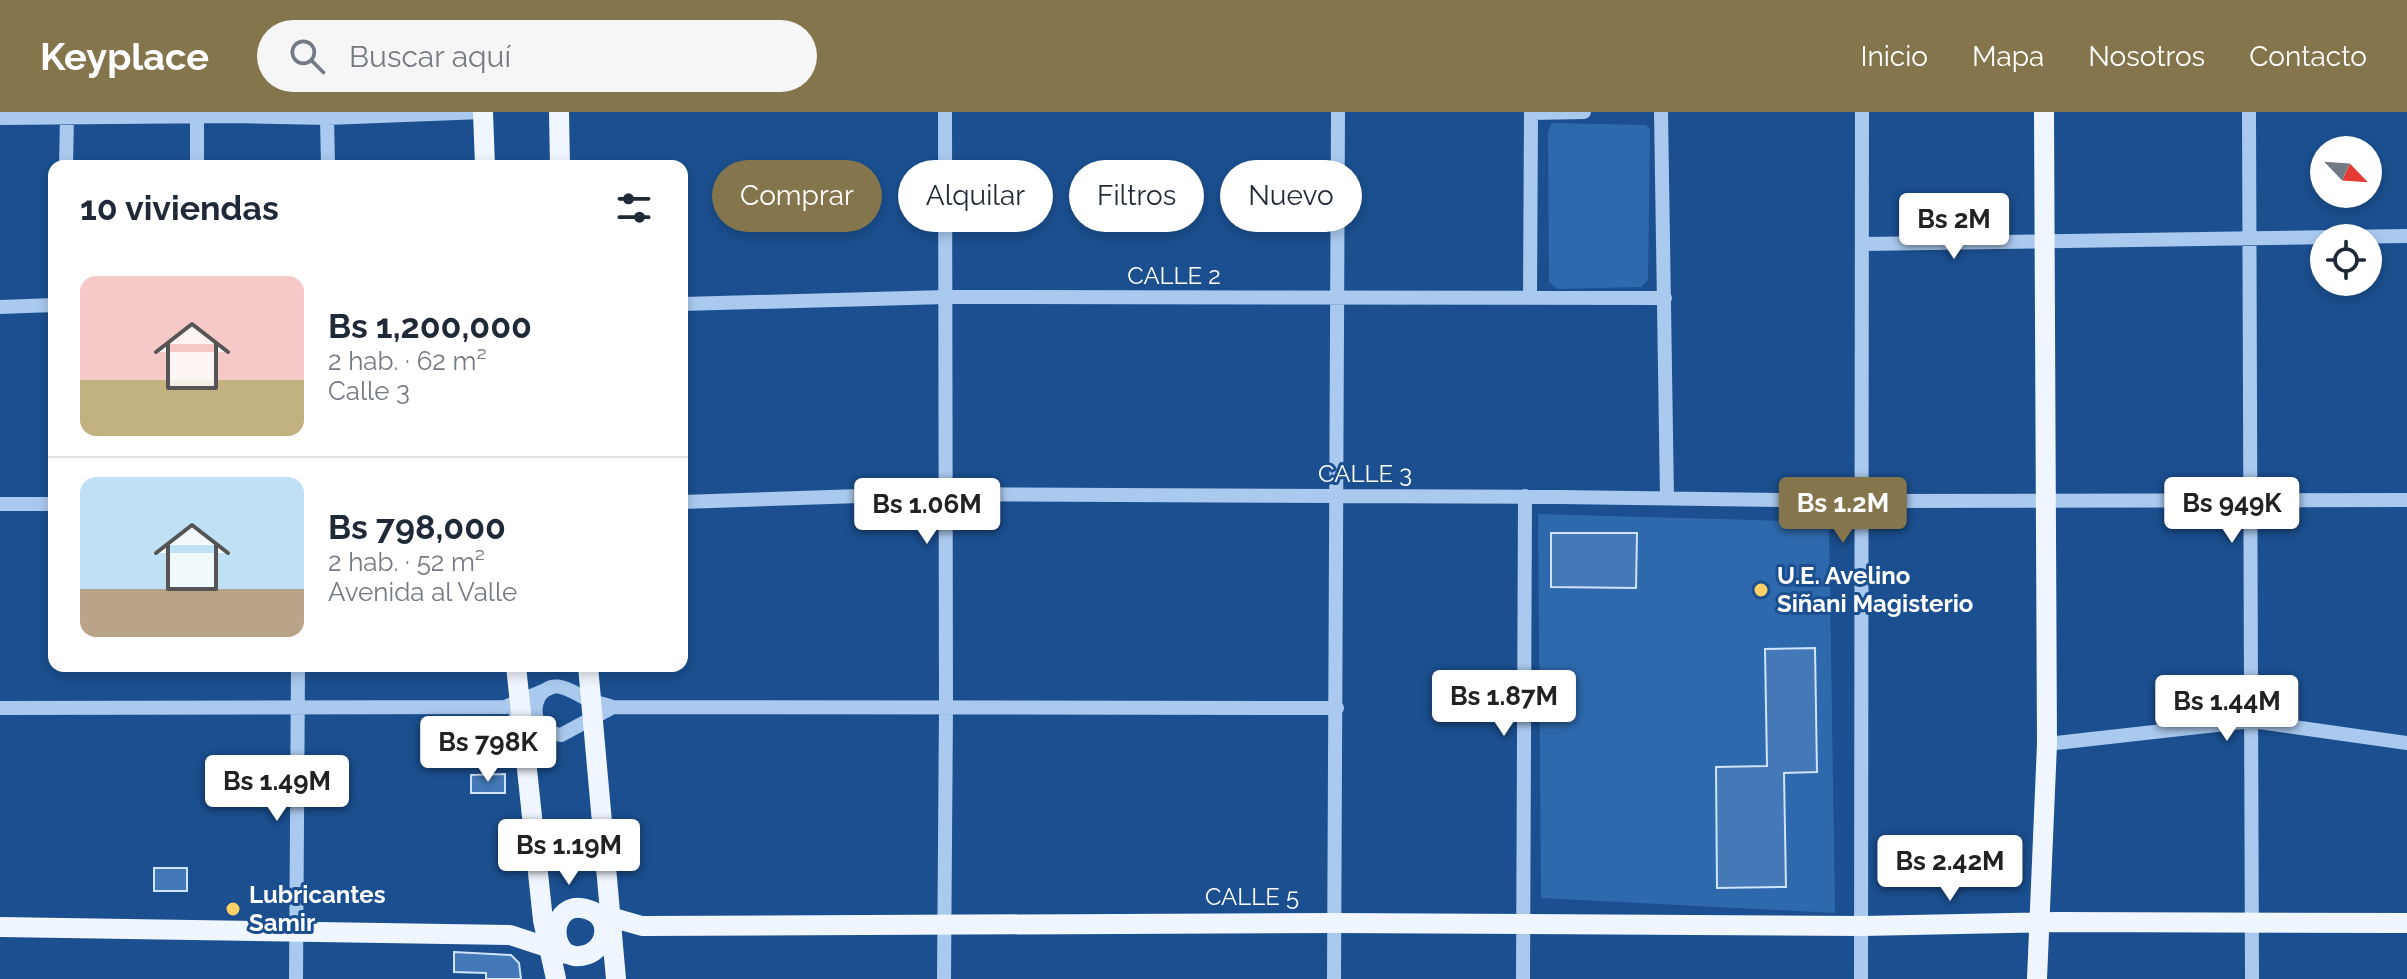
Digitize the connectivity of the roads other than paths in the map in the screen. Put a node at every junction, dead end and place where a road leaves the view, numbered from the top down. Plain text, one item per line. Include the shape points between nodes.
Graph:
1 (483, 112) edge
2 (559, 112) edge
3 (945, 112) edge
4 (1338, 112) edge
5 (1584, 112) edge
6 (1661, 112) edge
7 (1862, 112) edge
8 (2044, 112) edge
9 (2249, 112) edge
10 (1531, 113) edge
11 (102, 114) edge
12 (229, 114) edge
13 (343, 115) edge
14 (67, 116) junction
15 (197, 116) junction
16 (0, 118) edge
17 (327, 118) junction
18 (66, 160) edge
19 (197, 160) edge
20 (328, 160) edge
21 (485, 160) edge
22 (560, 160) edge
23 (2407, 236) edge
24 (2249, 239) junction
25 (2045, 241) junction
26 (1862, 244) junction
27 (946, 297) junction
28 (1339, 298) junction
29 (1530, 298) junction
30 (1665, 298) junction
31 (688, 304) edge
32 (48, 305) edge
33 (0, 307) edge
34 (945, 495) junction
35 (1338, 496) junction
36 (1525, 496) junction
37 (1667, 498) junction
38 (2251, 500) junction
39 (2407, 500) edge
40 (1862, 501) junction
41 (688, 502) edge
42 (2048, 502) junction
43 (0, 504) edge
44 (48, 504) edge
45 (298, 672) edge
46 (516, 672) edge
47 (588, 672) edge
48 (550, 688) junction
49 (298, 706) junction
50 (946, 706) junction
51 (515, 707) junction
52 (0, 708) edge
53 (1337, 708) junction
54 (585, 709) junction
55 (2252, 721) junction
56 (541, 727) junction
57 (2407, 743) edge
58 (2047, 744) junction
59 (570, 910) junction
60 (602, 915) junction
61 (543, 920) junction
62 (1335, 923) junction
63 (2040, 923) junction
64 (2252, 923) junction
65 (2407, 923) edge
66 (1522, 924) junction
67 (943, 925) junction
68 (642, 926) junction
69 (1862, 926) junction
70 (0, 927) edge
71 (295, 931) junction
72 (510, 935) junction
73 (607, 943) junction
74 (546, 945) junction
75 (567, 954) junction
76 (296, 979) edge
77 (549, 979) edge
78 (556, 979) edge
79 (616, 979) edge
80 (944, 979) edge
81 (1334, 979) edge
82 (1523, 979) edge
83 (1861, 979) edge
84 (2037, 979) edge
85 (2252, 979) edge

1 - 13 street
1 - 21 main road
2 - 22 main road
3 - 27 street
4 - 28 street
5 - 10 street
6 - 30 street
7 - 26 street
8 - 25 main road
9 - 24 street
10 - 29 street
11 - 14 street
11 - 15 street
12 - 15 street
12 - 17 street
13 - 17 street
14 - 16 street
14 - 18 street
15 - 19 street
17 - 20 street
23 - 24 street
24 - 25 street
24 - 38 street
25 - 26 street
25 - 42 main road
26 - 40 street
27 - 28 street, CALLE 2
27 - 31 street, CALLE 2
27 - 34 street
28 - 29 street, CALLE 2
28 - 35 street
29 - 30 street, CALLE 2
30 - 37 street
32 - 33 street
34 - 35 street, CALLE 3
34 - 41 street, CALLE 3
34 - 50 street
35 - 36 street, CALLE 3
35 - 53 street
36 - 37 street, CALLE 3
36 - 66 street
37 - 40 street, CALLE 3
38 - 39 street, CALLE 3
38 - 42 street, CALLE 3
38 - 55 street
40 - 42 street, CALLE 3
40 - 69 street
42 - 58 main road
43 - 44 street
45 - 49 street
46 - 51 main road
47 - 54 main road
48 - 51 street
48 - 54 street via 566,687
48 - 56 street via 535,706
49 - 51 street
49 - 52 street
49 - 71 street
50 - 53 street
50 - 54 street
50 - 67 street
51 - 56 street
51 - 61 main road
53 - 62 street
54 - 56 street via 568,734
54 - 60 main road
55 - 57 street
55 - 58 street
55 - 64 street
58 - 63 main road
59 - 60 main road
59 - 61 main road
59 - 75 main road via 556,928 557,943
60 - 68 main road, CALLE 5
60 - 73 main road
61 - 72 main road
61 - 74 main road
62 - 66 main road, CALLE 5
62 - 67 main road, CALLE 5
62 - 81 street
63 - 64 main road, CALLE 5
63 - 69 main road, CALLE 5
63 - 84 main road
64 - 65 main road, CALLE 5
64 - 85 street
66 - 69 main road, CALLE 5
66 - 82 street
67 - 68 main road, CALLE 5
67 - 80 street
68 - 73 main road, CALLE 5
69 - 83 street
70 - 71 main road
71 - 72 main road
71 - 76 street
72 - 74 main road
73 - 75 main road via 589,955
73 - 79 main road
74 - 75 main road
74 - 77 street
74 - 78 main road

